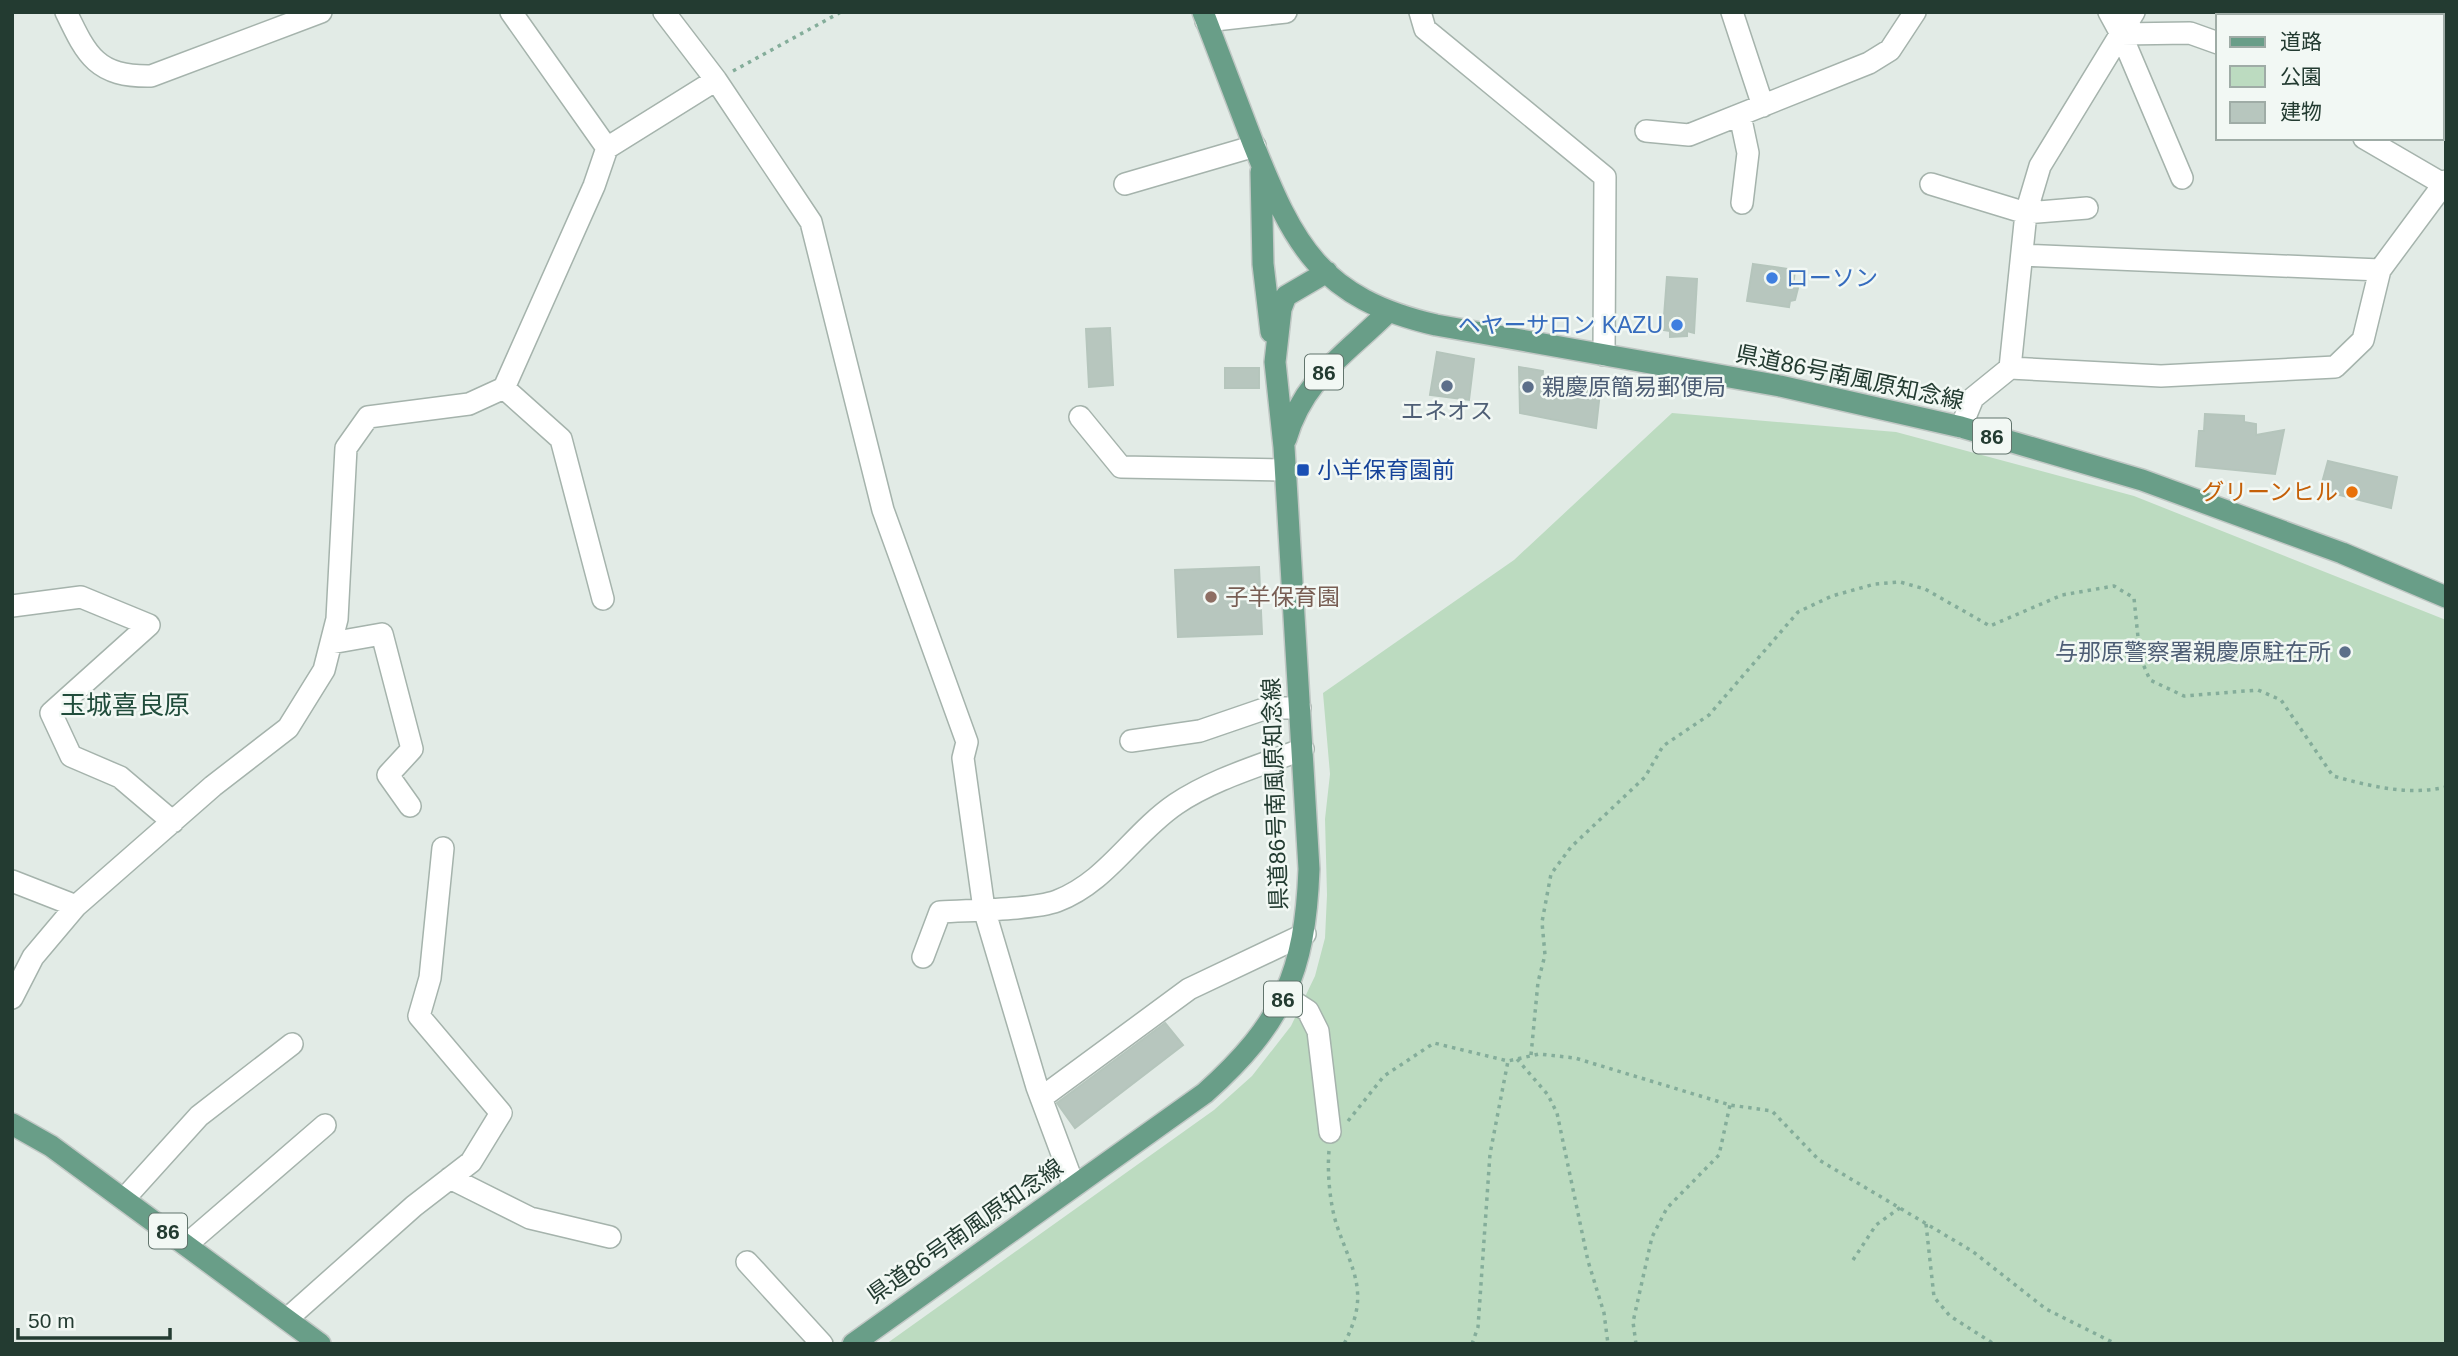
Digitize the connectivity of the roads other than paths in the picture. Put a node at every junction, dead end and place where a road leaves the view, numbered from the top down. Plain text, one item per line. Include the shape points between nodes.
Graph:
1 (66, 12) edge
2 (321, 12) edge
3 (511, 12) edge
4 (664, 12) edge
5 (1286, 12) edge
6 (1420, 12) edge
7 (1732, 12) edge
8 (1914, 12) edge
9 (2109, 12) edge
10 (2134, 12) edge
11 (1204, 17) edge
12 (2120, 34) junction
13 (2216, 42) edge
14 (716, 80) junction
15 (1763, 106) junction
16 (1740, 115) junction
17 (1646, 131) dead end
18 (2368, 140) edge
19 (607, 148) junction
20 (1259, 156) junction
21 (2182, 178) dead end
22 (2445, 183) edge
23 (1125, 184) dead end
24 (1931, 184) dead end
25 (1742, 203) dead end
26 (2087, 208) dead end
27 (2026, 213) junction
28 (2022, 255) junction
29 (2380, 270) junction
30 (1327, 272) junction
31 (1388, 312) junction
32 (1604, 355) junction
33 (1275, 362) junction
34 (2010, 368) junction
35 (504, 388) junction
36 (1080, 417) dead end
37 (1961, 427) junction
38 (1284, 447) junction
39 (1285, 470) junction
40 (2446, 597) edge
41 (603, 599) dead end
42 (12, 606) edge
43 (331, 643) junction
44 (1300, 708) junction
45 (1131, 741) dead end
46 (1303, 749) junction
47 (410, 806) dead end
48 (173, 822) junction
49 (443, 848) dead end
50 (12, 881) edge
51 (76, 906) junction
52 (984, 909) junction
53 (1305, 934) junction
54 (923, 957) dead end
55 (1285, 996) junction
56 (12, 998) edge
57 (292, 1044) dead end
58 (1041, 1098) junction
59 (12, 1124) edge
60 (325, 1125) dead end
61 (1330, 1132) road end
62 (450, 1178) junction
63 (1074, 1186) junction
64 (124, 1199) junction
65 (610, 1237) dead end
66 (186, 1245) junction
67 (747, 1262) dead end
68 (287, 1320) junction
69 (317, 1343) edge
70 (822, 1344) edge
71 (853, 1344) edge

1 - 2 street via 86,53 127,77 151,76
3 - 19 street
4 - 14 street
5 - 11 street
6 - 32 street via 1425,29 1605,177
7 - 15 street
8 - 15 street via 1890,50
9 - 12 street
10 - 12 street
11 - 20 main road
12 - 13 street via 2190,33
12 - 21 street
12 - 27 street via 2040,166
14 - 19 street
14 - 52 street via 811,222 883,510 967,742 963,758
15 - 16 street
16 - 17 street via 1689,135
16 - 25 street via 1748,153
18 - 22 street
19 - 35 street
20 - 23 street
20 - 30 main road via 1292,232
20 - 33 main road via 1263,264
22 - 29 street
24 - 27 street
26 - 27 street
27 - 28 street
28 - 29 street
28 - 34 street
29 - 34 street via 2363,340 2334,367 2161,376
30 - 31 main road, 県道86号南風原知念線 / 86
30 - 33 main road, 県道86号南風原知念線 / 86 via 1294,290 1282,303
31 - 32 main road, 県道86号南風原知念線 / 86
31 - 38 main road, 県道86号南風原知念線 / 86 via 1306,392 1294,412
32 - 37 main road, 県道86号南風原知念線 / 86 via 1780,386
33 - 38 main road, 県道86号南風原知念線 / 86
34 - 37 street via 1973,398
35 - 41 street via 561,439
35 - 43 street via 469,404 368,417 346,448 337,619
36 - 39 street via 1121,467
37 - 40 main road, 県道86号南風原知念線 / 86 via 2142,480 2342,553
38 - 39 main road, 県道86号南風原知念線 / 86
39 - 44 main road, 県道86号南風原知念線 / 86
42 - 48 street via 81,597 149,625 51,713 71,756 120,777
43 - 47 street via 382,634 412,748 388,775
43 - 48 street via 324,670 288,728
44 - 45 street via 1267,708 1200,732
44 - 46 main road, 県道86号南風原知念線 / 86
46 - 52 street via 1219,780 1176,804 1132,840 1089,886 1054,902
46 - 53 main road, 県道86号南風原知念線 / 86 via 1309,869
48 - 51 street
49 - 62 street via 430,978 419,1016 501,1113 471,1162
50 - 51 street
51 - 56 street via 33,957
52 - 54 street via 940,912
52 - 58 street
53 - 55 main road, 県道86号南風原知念線 / 86
53 - 58 street via 1189,989
55 - 61 street via 1308,1011 1318,1031
55 - 63 main road, 県道86号南風原知念線 / 86 via 1250,1050 1205,1093
57 - 64 street via 199,1116
58 - 63 street
59 - 64 main road, 86
60 - 66 street
62 - 65 street via 530,1218
62 - 68 street
63 - 71 main road, 県道86号南風原知念線 / 86
64 - 66 main road, 86
66 - 68 main road, 86
67 - 70 street
68 - 69 main road, 86

